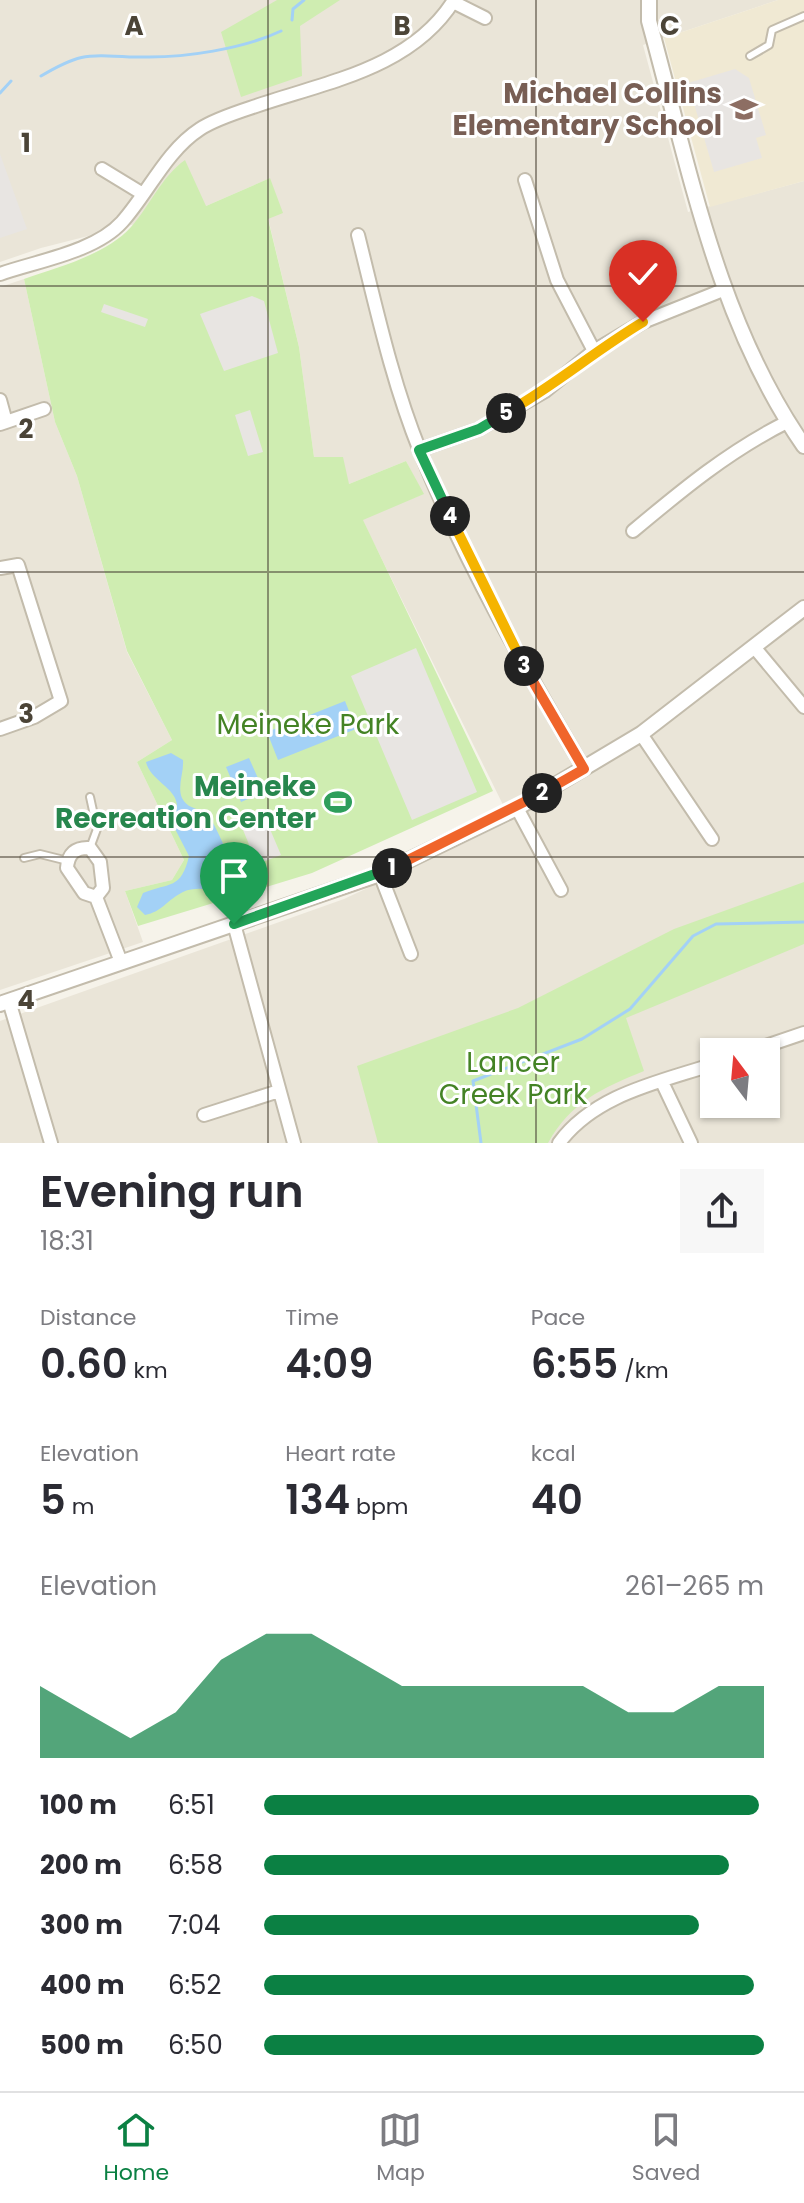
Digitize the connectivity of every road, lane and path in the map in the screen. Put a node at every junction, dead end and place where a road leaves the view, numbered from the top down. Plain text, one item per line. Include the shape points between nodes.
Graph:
1 (649, 0) edge
2 (454, 1) edge
3 (804, 16) edge
4 (485, 18) dead end
5 (750, 56) dead end
6 (102, 169) dead end
7 (525, 180) dead end
8 (143, 194) junction
9 (358, 235) dead end
10 (0, 274) edge
11 (723, 290) junction
12 (594, 351) junction
13 (0, 400) edge
14 (44, 409) dead end
15 (787, 422) junction
16 (3, 423) edge
17 (804, 446) edge
18 (419, 450) junction
19 (633, 531) dead end
20 (0, 568) edge
21 (804, 608) edge
22 (754, 647) junction
23 (804, 707) edge
24 (0, 729) edge
25 (641, 734) junction
26 (584, 769) junction
27 (90, 797) dead end
28 (517, 808) junction
29 (712, 839) dead end
30 (90, 848) junction
31 (24, 858) dead end
32 (68, 861) junction
33 (380, 874) junction
34 (561, 890) dead end
35 (96, 897) junction
36 (234, 924) junction
37 (411, 954) dead end
38 (121, 962) junction
39 (4, 1002) edge
40 (804, 1033) edge
41 (780, 1041) edge
42 (700, 1069) edge
43 (662, 1082) junction
44 (279, 1091) junction
45 (204, 1115) dead end
46 (51, 1143) edge
47 (294, 1143) edge
48 (559, 1143) edge
49 (691, 1143) edge

1 - 11 street via 649,21
2 - 4 street
2 - 8 street via 419,41 385,62 199,129
3 - 5 lane via 772,30 769,45
6 - 8 street
7 - 12 street via 557,280
8 - 10 street via 120,224 95,241
9 - 18 street
11 - 12 street via 643,322
11 - 15 street
12 - 18 street via 545,391 479,429
13 - 16 street
14 - 16 street
15 - 17 street
15 - 19 street via 706,470
18 - 26 street via 512,645
20 - 24 street via 18,565 61,701
21 - 22 street
22 - 23 street
22 - 25 street
25 - 26 street
25 - 29 street
26 - 28 street
27 - 30 lane via 97,829
28 - 33 street
28 - 34 street
30 - 32 street via 76,849
30 - 35 street via 104,876
31 - 32 lane via 40,854
32 - 35 street via 74,883
33 - 36 street
33 - 37 street
35 - 38 street
36 - 38 street
36 - 44 street
38 - 39 street
39 - 46 street
40 - 41 street
42 - 43 street
43 - 48 street via 592,1110
43 - 49 street
44 - 45 street
44 - 47 street

